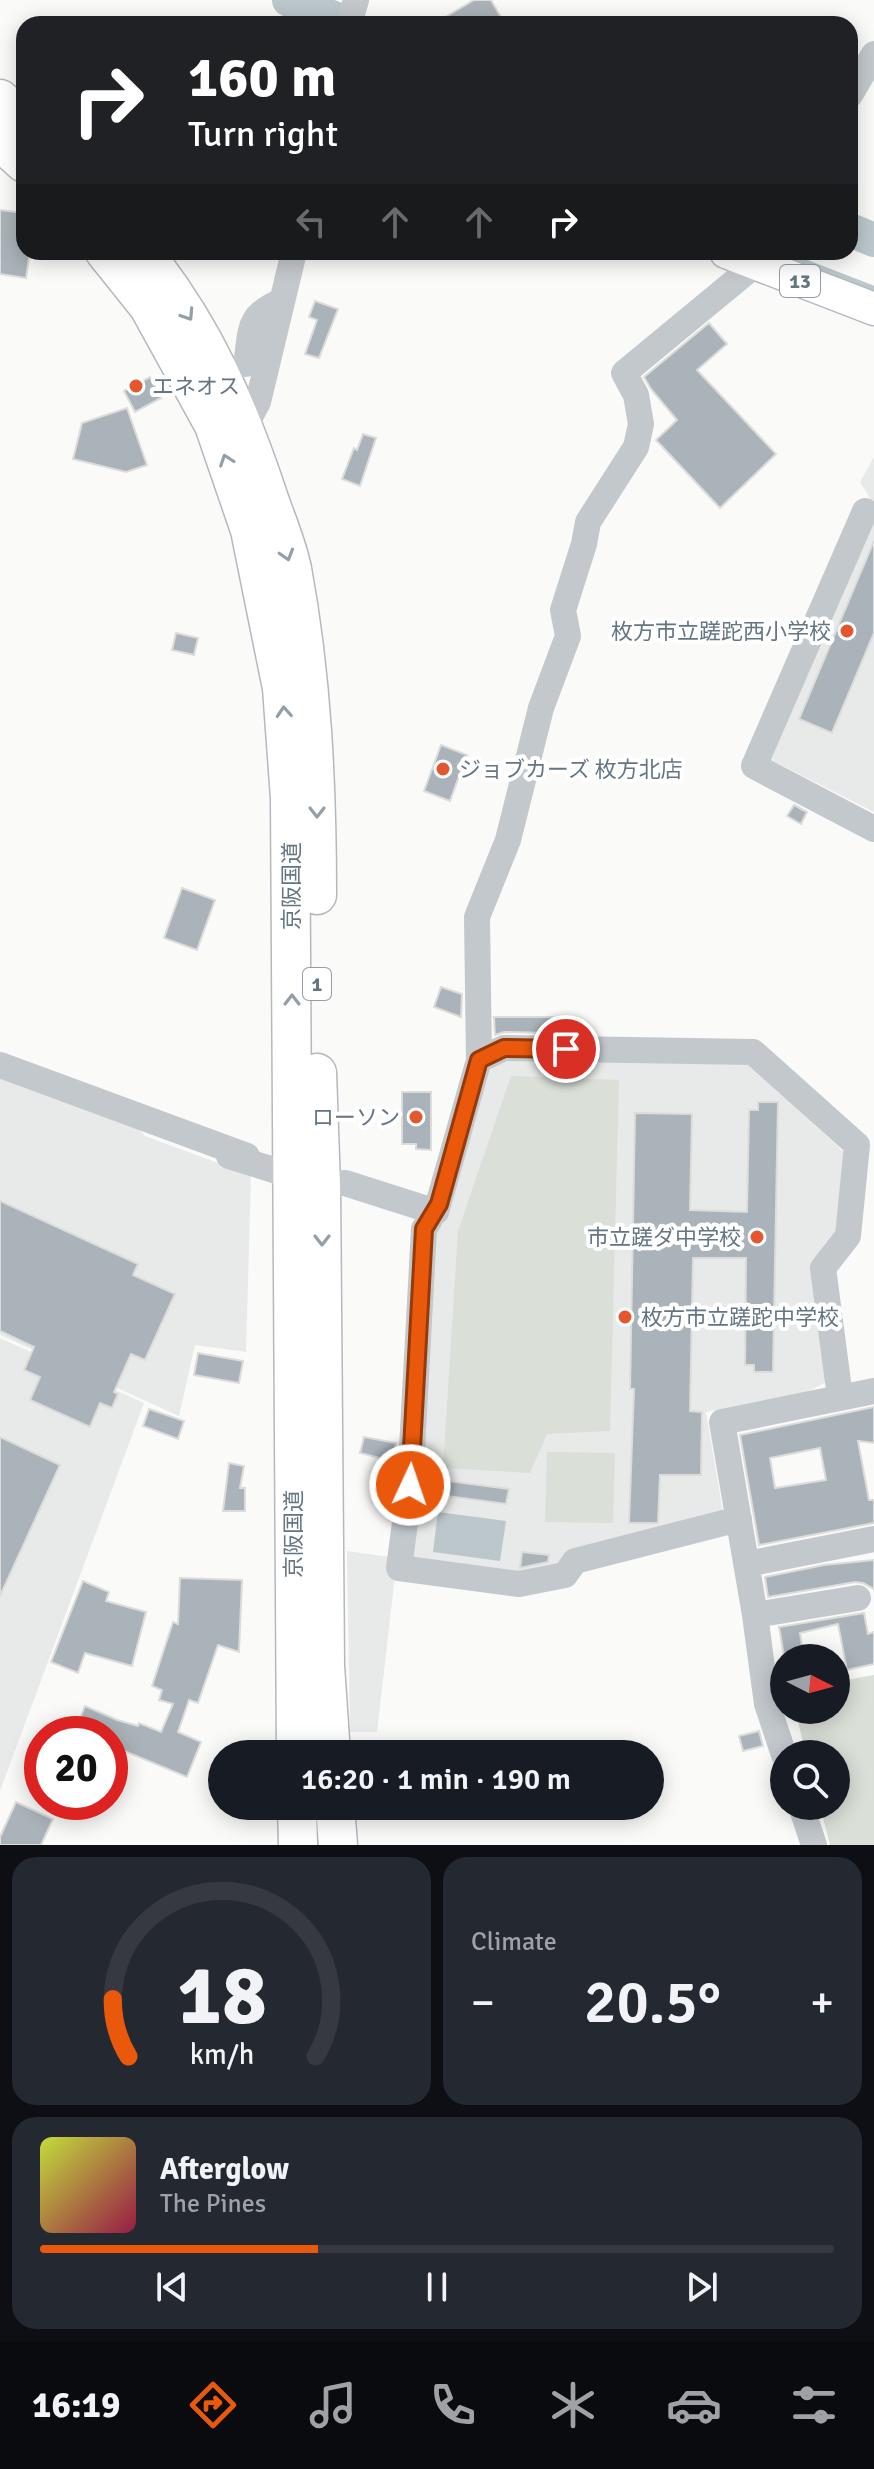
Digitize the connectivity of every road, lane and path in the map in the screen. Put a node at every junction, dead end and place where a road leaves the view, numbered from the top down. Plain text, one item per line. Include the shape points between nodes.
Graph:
1 (874, 54) edge
2 (858, 81) edge
3 (111, 260) edge
4 (154, 260) edge
5 (292, 260) edge
6 (758, 260) edge
7 (764, 260) edge
8 (282, 301) junction
9 (874, 309) edge
10 (246, 364) dead end
11 (245, 426) junction
12 (865, 511) dead end
13 (874, 829) edge
14 (479, 1060) junction
15 (0, 1065) edge
16 (292, 1077) junction
17 (262, 1163) junction
18 (333, 1184) junction
19 (432, 1216) junction
20 (874, 1391) edge
21 (840, 1397) junction
22 (739, 1519) junction
23 (874, 1539) edge
24 (747, 1564) junction
25 (858, 1598) dead end
26 (755, 1615) junction
27 (274, 1740) edge
28 (296, 1740) edge
29 (330, 1740) edge
30 (779, 1740) edge
31 (274, 1820) edge
32 (297, 1820) edge
33 (336, 1820) edge
34 (806, 1820) edge
35 (275, 1845) edge
36 (298, 1845) edge
37 (338, 1845) edge
38 (814, 1845) edge

1 - 2 street
16 -> 3 highway, 京阪国道 / 1 via 290,798 282,688 250,530 214,425 149,307
4 -> 11 highway, 京阪国道 / 1 via 193,321
5 - 8 street
6 - 14 street via 624,373 636,395 641,424 636,447 588,522 563,610 568,636 541,708 508,840 477,917
7 - 9 main road, 13
8 - 10 street via 261,310 254,321
8 - 11 street via 258,402
11 -> 18 highway, 京阪国道 / 1 via 291,565 309,675 317,798 317,1075
12 - 13 street via 754,766
14 - 19 street
14 - 21 street via 504,1048 753,1052 857,1145 848,1236 823,1268
15 - 17 street via 142,1119 154,1132
16 - 17 highway
16 - 28 highway, 京阪国道 / 1
17 - 27 highway
18 - 19 street
18 -> 29 highway, 京阪国道 / 1 via 325,1666
19 - 22 street via 424,1229 410,1485 399,1568 519,1584 565,1575 575,1561
20 - 21 street
21 - 22 street via 722,1422
22 - 24 street
23 - 24 street
24 - 26 street
25 - 26 street
26 - 30 street via 767,1704
31 - 35 highway
32 - 36 highway
33 - 37 highway
34 - 38 street

